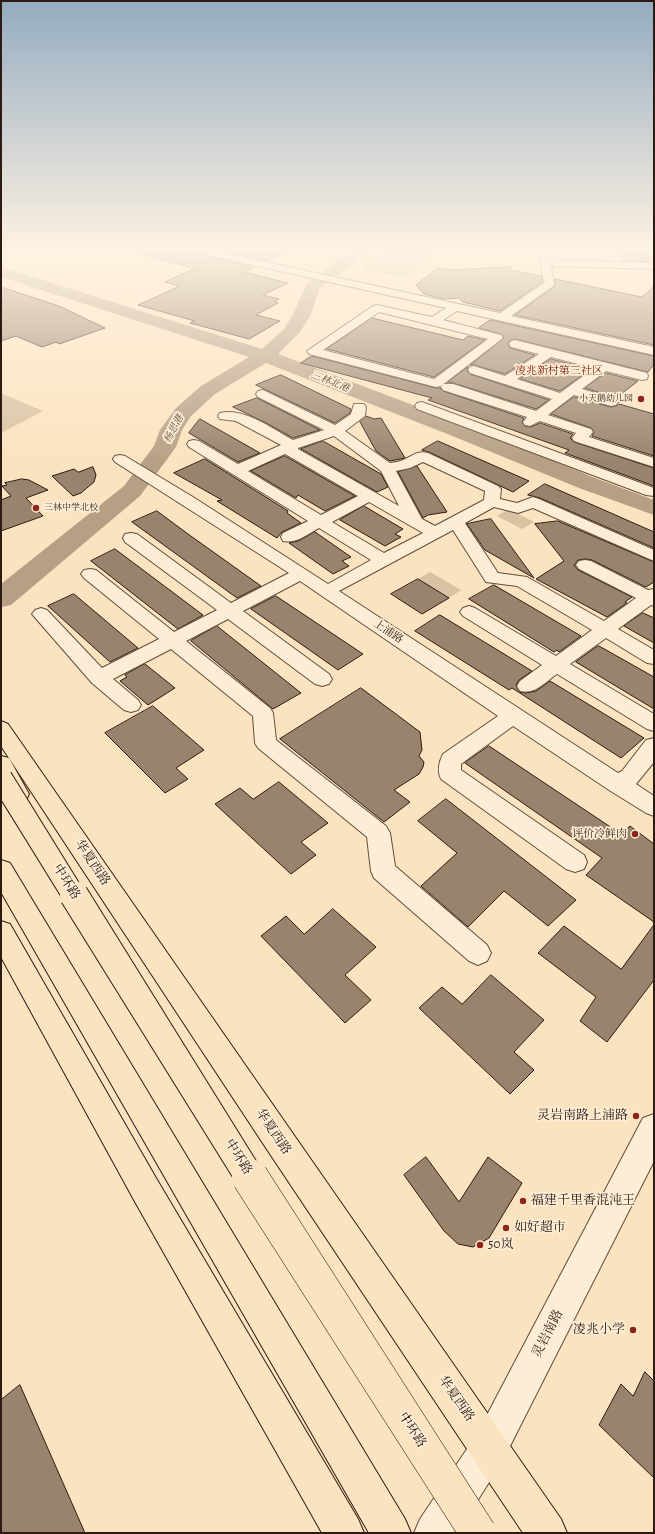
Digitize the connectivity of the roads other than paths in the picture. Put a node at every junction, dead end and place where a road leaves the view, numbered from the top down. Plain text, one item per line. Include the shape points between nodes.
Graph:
1 (359, 321) edge
2 (434, 321) edge
3 (518, 321) edge
4 (599, 339) junction
5 (515, 344) dead end
6 (654, 351) edge
7 (549, 353) junction
8 (577, 360) junction
9 (604, 366) junction
10 (474, 370) dead end
11 (642, 376) dead end
12 (507, 380) junction
13 (442, 385) junction
14 (263, 394) dead end
15 (568, 394) junction
16 (611, 402) dead end
17 (359, 407) dead end
18 (225, 416) dead end
19 (538, 416) junction
20 (336, 431) junction
21 (508, 438) junction
22 (194, 444) dead end
23 (292, 445) junction
24 (127, 463) dead end
25 (654, 463) edge
26 (387, 468) junction
27 (238, 470) junction
28 (651, 492) dead end
29 (370, 496) junction
30 (492, 502) junction
31 (415, 521) junction
32 (456, 521) junction
33 (320, 522) junction
34 (435, 533) junction
35 (290, 537) dead end
36 (131, 538) dead end
37 (654, 556) edge
38 (383, 560) junction
39 (585, 565) dead end
40 (90, 574) dead end
41 (301, 574) junction
42 (327, 591) junction
43 (652, 598) edge
44 (228, 611) junction
45 (469, 612) dead end
46 (41, 614) dead end
47 (603, 630) junction
48 (173, 640) junction
49 (654, 658) edge
50 (555, 665) junction
51 (99, 678) junction
52 (322, 679) dead end
53 (527, 686) dead end
54 (131, 705) dead end
55 (513, 714) junction
56 (654, 724) edge
57 (1, 729) edge
58 (654, 746) edge
59 (1, 764) edge
60 (1, 778) edge
61 (617, 784) junction
62 (654, 807) edge
63 (574, 862) dead end
64 (1, 870) edge
65 (65, 879) junction
66 (1, 932) edge
67 (478, 954) dead end
68 (654, 1129) edge
69 (490, 1447) junction
70 (344, 1533) edge
71 (391, 1533) edge
72 (434, 1533) edge
73 (478, 1533) edge
74 (548, 1533) edge

1 - 13 street via 313,351
2 - 13 street via 497,338
3 - 4 street
4 - 6 street
4 - 8 street
5 - 7 street
7 - 8 street
7 - 12 street
8 - 9 street
9 - 11 street
9 - 15 street
10 - 12 street
12 - 15 street
13 - 19 street
13 - 21 street via 417,402
14 - 20 street
15 - 16 street
15 - 19 street
17 - 20 street via 358,416
18 - 23 street via 239,417
19 - 21 street
19 - 25 street via 586,432 579,438
20 - 23 street
20 - 26 street
21 - 28 street
22 - 27 street
23 - 27 street
23 - 29 street via 290,451
24 - 41 street, 上浦路
26 - 30 street via 405,465 423,456 493,489
26 - 31 street
27 - 33 street
29 - 31 street
29 - 33 street
30 - 32 street
30 - 37 street via 518,508 533,502
31 - 34 street
32 - 34 street
32 - 47 street via 492,578 521,581
33 - 35 street
33 - 38 street
34 - 38 street
36 - 44 street
38 - 42 street
39 - 43 street
40 - 48 street
41 - 42 street, 上浦路
41 - 44 street
42 - 55 street, 上浦路
43 - 47 street
44 - 48 street
44 - 52 street
45 - 50 street
46 - 51 street
47 - 49 street
47 - 50 street
48 - 51 street
48 - 67 street via 264,713 266,743 378,833 383,871
50 - 53 street
50 - 56 street
51 - 54 street
55 - 61 street, 上浦路
55 - 63 street via 451,760 449,773
57 - 69 main road, 华夏西路
58 - 61 street via 630,776
59 - 65 main road, bridge
60 - 65 main road, 中环路, bridge
61 - 62 street, 上浦路
64 - 71 main road
65 - 73 main road, 中环路, bridge via 257,1188
66 - 70 main road via 145,1189
68 - 69 street, 灵岩南路
69 - 72 street, 灵岩南路
69 - 74 main road, 华夏西路

